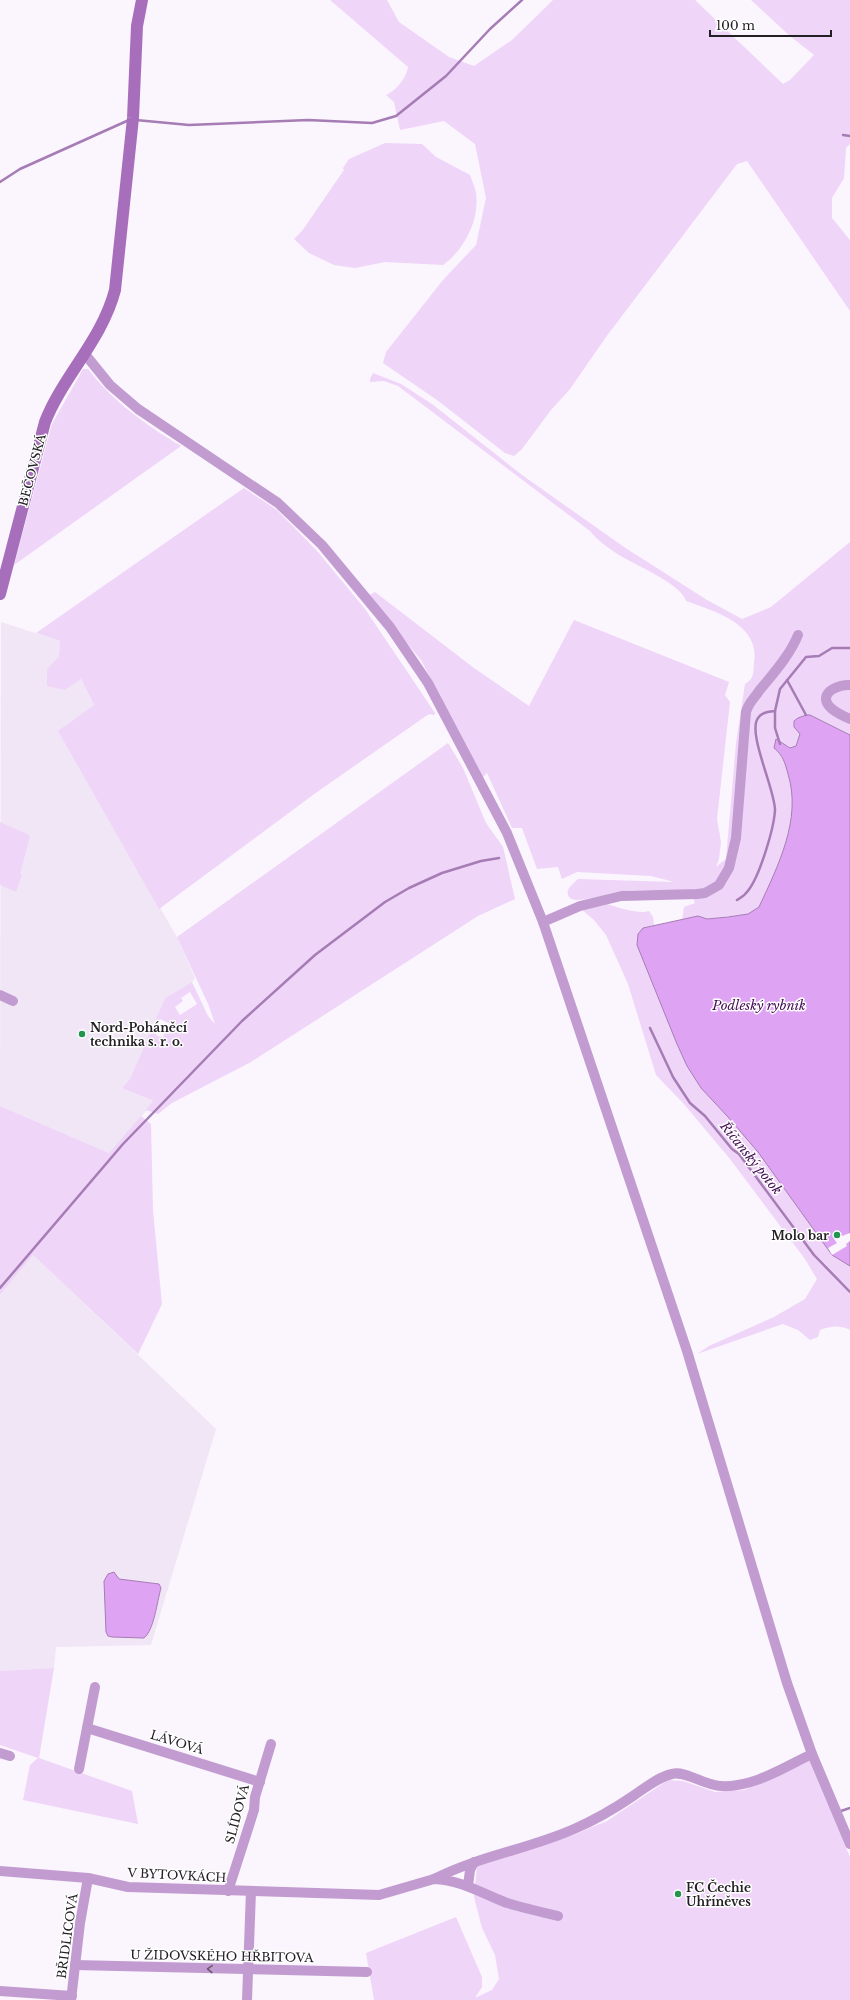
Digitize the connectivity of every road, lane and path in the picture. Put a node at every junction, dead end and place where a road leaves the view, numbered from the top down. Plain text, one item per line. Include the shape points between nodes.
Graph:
1 (142, 0) edge
2 (84, 353) junction
3 (0, 594) edge
4 (798, 635) dead end
5 (850, 685) edge
6 (850, 719) edge
7 (543, 922) junction
8 (0, 995) edge
9 (13, 1001) dead end
10 (95, 1687) dead end
11 (87, 1728) junction
12 (271, 1744) dead end
13 (0, 1753) edge
14 (812, 1754) junction
15 (10, 1756) dead end
16 (79, 1769) dead end
17 (260, 1782) junction
18 (850, 1844) edge
19 (474, 1862) junction
20 (0, 1871) edge
21 (88, 1878) junction
22 (434, 1879) junction
23 (468, 1886) junction
24 (228, 1891) junction
25 (251, 1891) junction
26 (558, 1916) dead end
27 (76, 1965) junction
28 (249, 1970) junction
29 (367, 1972) dead end
30 (0, 1991) edge
31 (71, 1998) edge
32 (248, 2000) edge

1 - 2 street, BEČOVSKÁ via 137,26 133,120 115,290 107,316
2 - 3 street, BEČOVSKÁ via 55,399 45,422
2 - 7 street via 110,385 138,409 278,502 322,545 390,627 428,683 507,833
4 - 7 street via 747,707 736,838 729,868 719,885 705,893 697,894 621,896 580,906
5 - 6 street via 835,687 827,698 828,705
7 - 14 street via 687,1351 787,1683
8 - 9 street
10 - 11 street
11 - 16 street
11 - 17 street, LÁVOVÁ
12 - 17 street, SLÍDOVÁ
13 - 15 street
14 - 18 street
14 - 19 street, V BYTOVKÁCH via 747,1783 730,1786 705,1784 673,1773 660,1778 603,1816 573,1830
17 - 24 street, SLÍDOVÁ via 254,1810
19 - 22 street, V BYTOVKÁCH
19 - 23 street
20 - 21 street, V BYTOVKÁCH
21 - 24 street, V BYTOVKÁCH via 128,1888
21 - 27 street, BŘIDLICOVÁ
22 - 23 street
22 - 25 street, V BYTOVKÁCH via 379,1895
23 - 26 street via 508,1903
24 - 25 street, V BYTOVKÁCH
25 - 28 street
28 -> 27 street, U ŽIDOVSKÉHO HŘBITOVA
27 - 31 street, BŘIDLICOVÁ
28 - 29 street, U ŽIDOVSKÉHO HŘBITOVA
28 - 32 street
30 - 31 street

